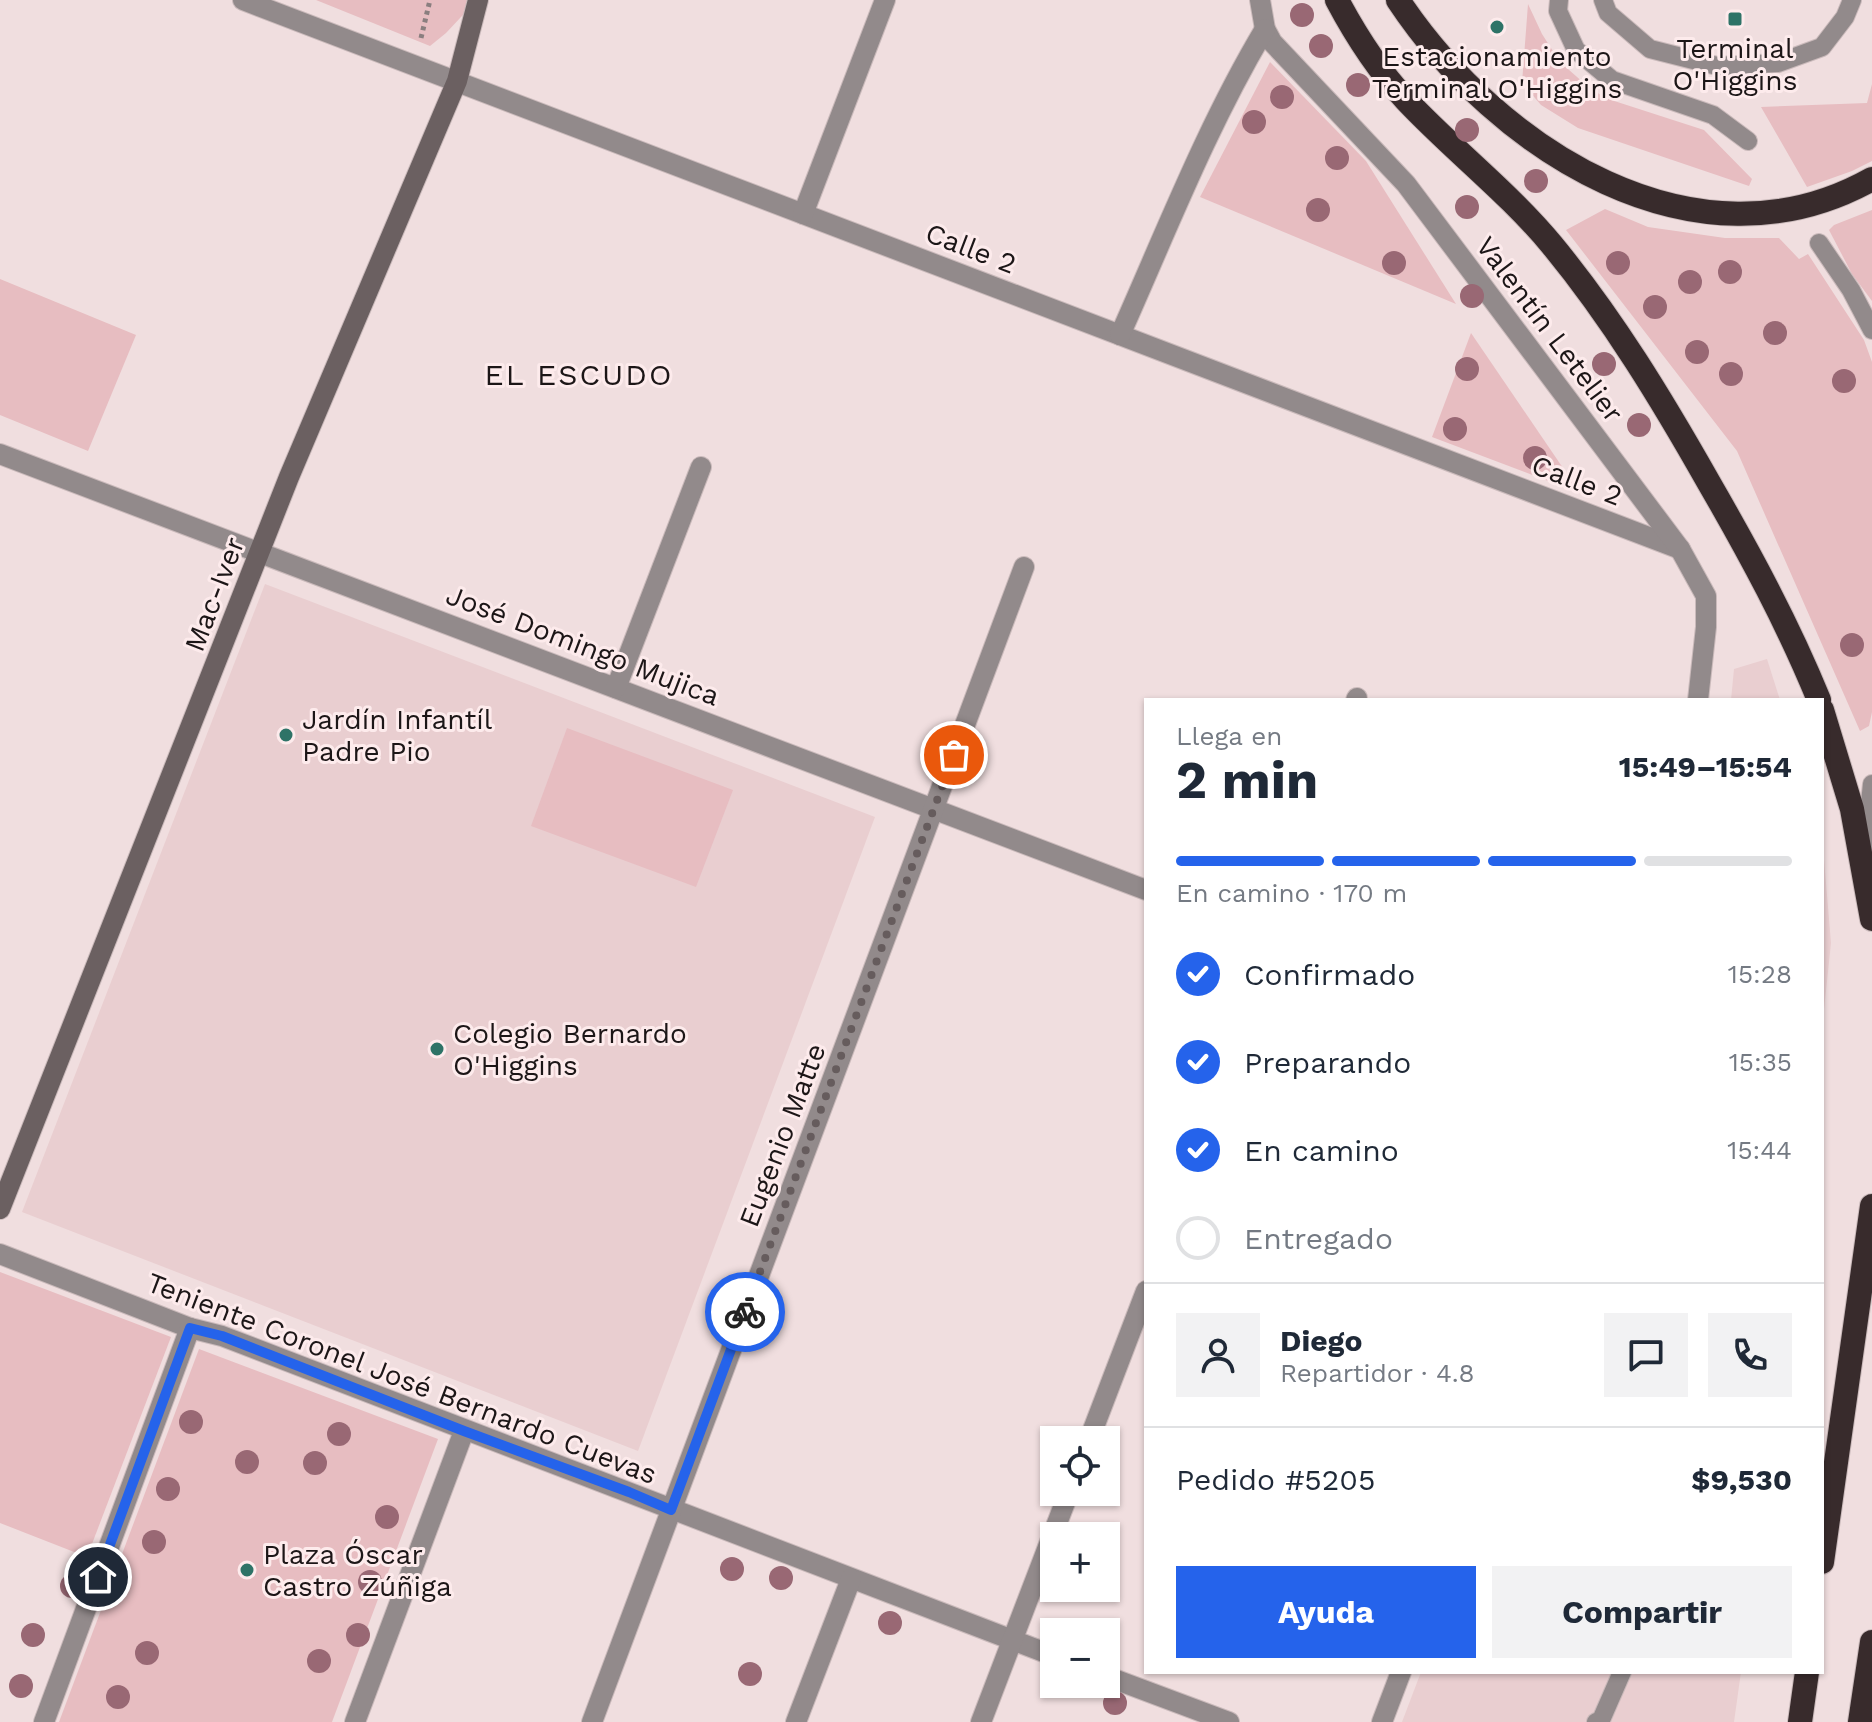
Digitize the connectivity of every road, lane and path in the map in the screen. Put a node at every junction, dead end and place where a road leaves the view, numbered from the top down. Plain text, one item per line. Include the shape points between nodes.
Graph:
1 (243, 0) edge
2 (430, 0) edge
3 (478, 0) edge
4 (885, 0) edge
5 (1260, 0) edge
6 (1337, 0) edge
7 (1398, 0) edge
8 (1559, 0) edge
9 (1603, 0) edge
10 (1852, 0) edge
11 (1265, 29) junction
12 (414, 65) junction
13 (457, 81) junction
14 (1748, 141) dead end
15 (1872, 179) edge
16 (803, 214) junction
17 (1819, 243) dead end
18 (1872, 330) edge
19 (1120, 335) junction
20 (0, 454) edge
21 (701, 467) dead end
22 (1680, 549) junction
23 (260, 553) junction
24 (1024, 567) dead end
25 (616, 688) junction
26 (1698, 698) edge
27 (1818, 698) edge
28 (1824, 717) edge
29 (1872, 784) edge
30 (934, 809) junction
31 (1863, 865) junction
32 (1144, 889) edge
33 (1872, 919) edge
34 (1872, 1206) edge
35 (0, 1209) edge
36 (0, 1254) edge
37 (1144, 1296) edge
38 (190, 1328) junction
39 (1094, 1426) edge
40 (464, 1431) junction
41 (1064, 1506) edge
42 (671, 1510) junction
43 (1824, 1548) edge
44 (851, 1579) junction
45 (1013, 1640) junction
46 (1872, 1642) edge
47 (1040, 1651) edge
48 (1400, 1674) edge
49 (1621, 1674) edge
50 (1807, 1674) edge
51 (1120, 1681) edge
52 (1174, 1702) junction
53 (1600, 1721) edge
54 (44, 1722) edge
55 (355, 1722) edge
56 (592, 1722) edge
57 (796, 1722) edge
58 (981, 1722) edge
59 (1166, 1722) edge
60 (1229, 1722) edge
61 (1382, 1722) edge
62 (1800, 1722) edge
63 (1860, 1722) edge

1 - 12 street, Calle 2
2 - 12 path
3 - 13 street, Mac-Iver
4 - 16 street
5 - 11 street
6 - 27 highway via 1378,68 1550,242 1629,347 1761,574
7 - 15 highway via 1436,52 1497,113 1574,167 1643,198 1717,213 1777,212 1835,197
8 - 14 lane via 1558,11 1576,50 1612,80 1713,115
9 - 10 lane via 1608,13 1650,49 1717,66 1778,63 1822,47
11 - 19 street via 1205,142
11 - 22 street, Valentín Letelier via 1282,54 1406,184
12 - 13 street, Calle 2
13 - 16 street, Calle 2
13 - 23 street, Mac-Iver
16 - 19 street, Calle 2
17 - 18 lane
19 - 22 street, Calle 2
20 - 23 street, José Domingo Mujica
21 - 25 street
22 - 26 street, Valentín Letelier via 1706,596
23 - 25 street, José Domingo Mujica
23 - 35 street, Mac-Iver
24 - 30 street, Eugenio Matte
25 - 30 street, José Domingo Mujica
28 - 31 highway
29 - 31 lane
30 - 32 street, José Domingo Mujica
30 - 42 street, Eugenio Matte
31 - 33 highway
34 - 43 highway
36 - 38 street, Teniente Coronel José Bernardo Cuevas
37 - 39 street
38 - 40 street, Teniente Coronel José Bernardo Cuevas
38 - 54 street
40 - 42 street, Teniente Coronel José Bernardo Cuevas
40 - 55 street
41 - 45 street
42 - 44 street, Teniente Coronel José Bernardo Cuevas
42 - 56 street, Eugenio Matte
44 - 45 street, Teniente Coronel José Bernardo Cuevas
44 - 57 street
45 - 47 street, Teniente Coronel José Bernardo Cuevas
45 - 58 street
46 - 63 highway
48 - 61 street
49 - 53 lane
50 - 62 highway
51 - 52 street
52 - 59 street
52 - 60 street

